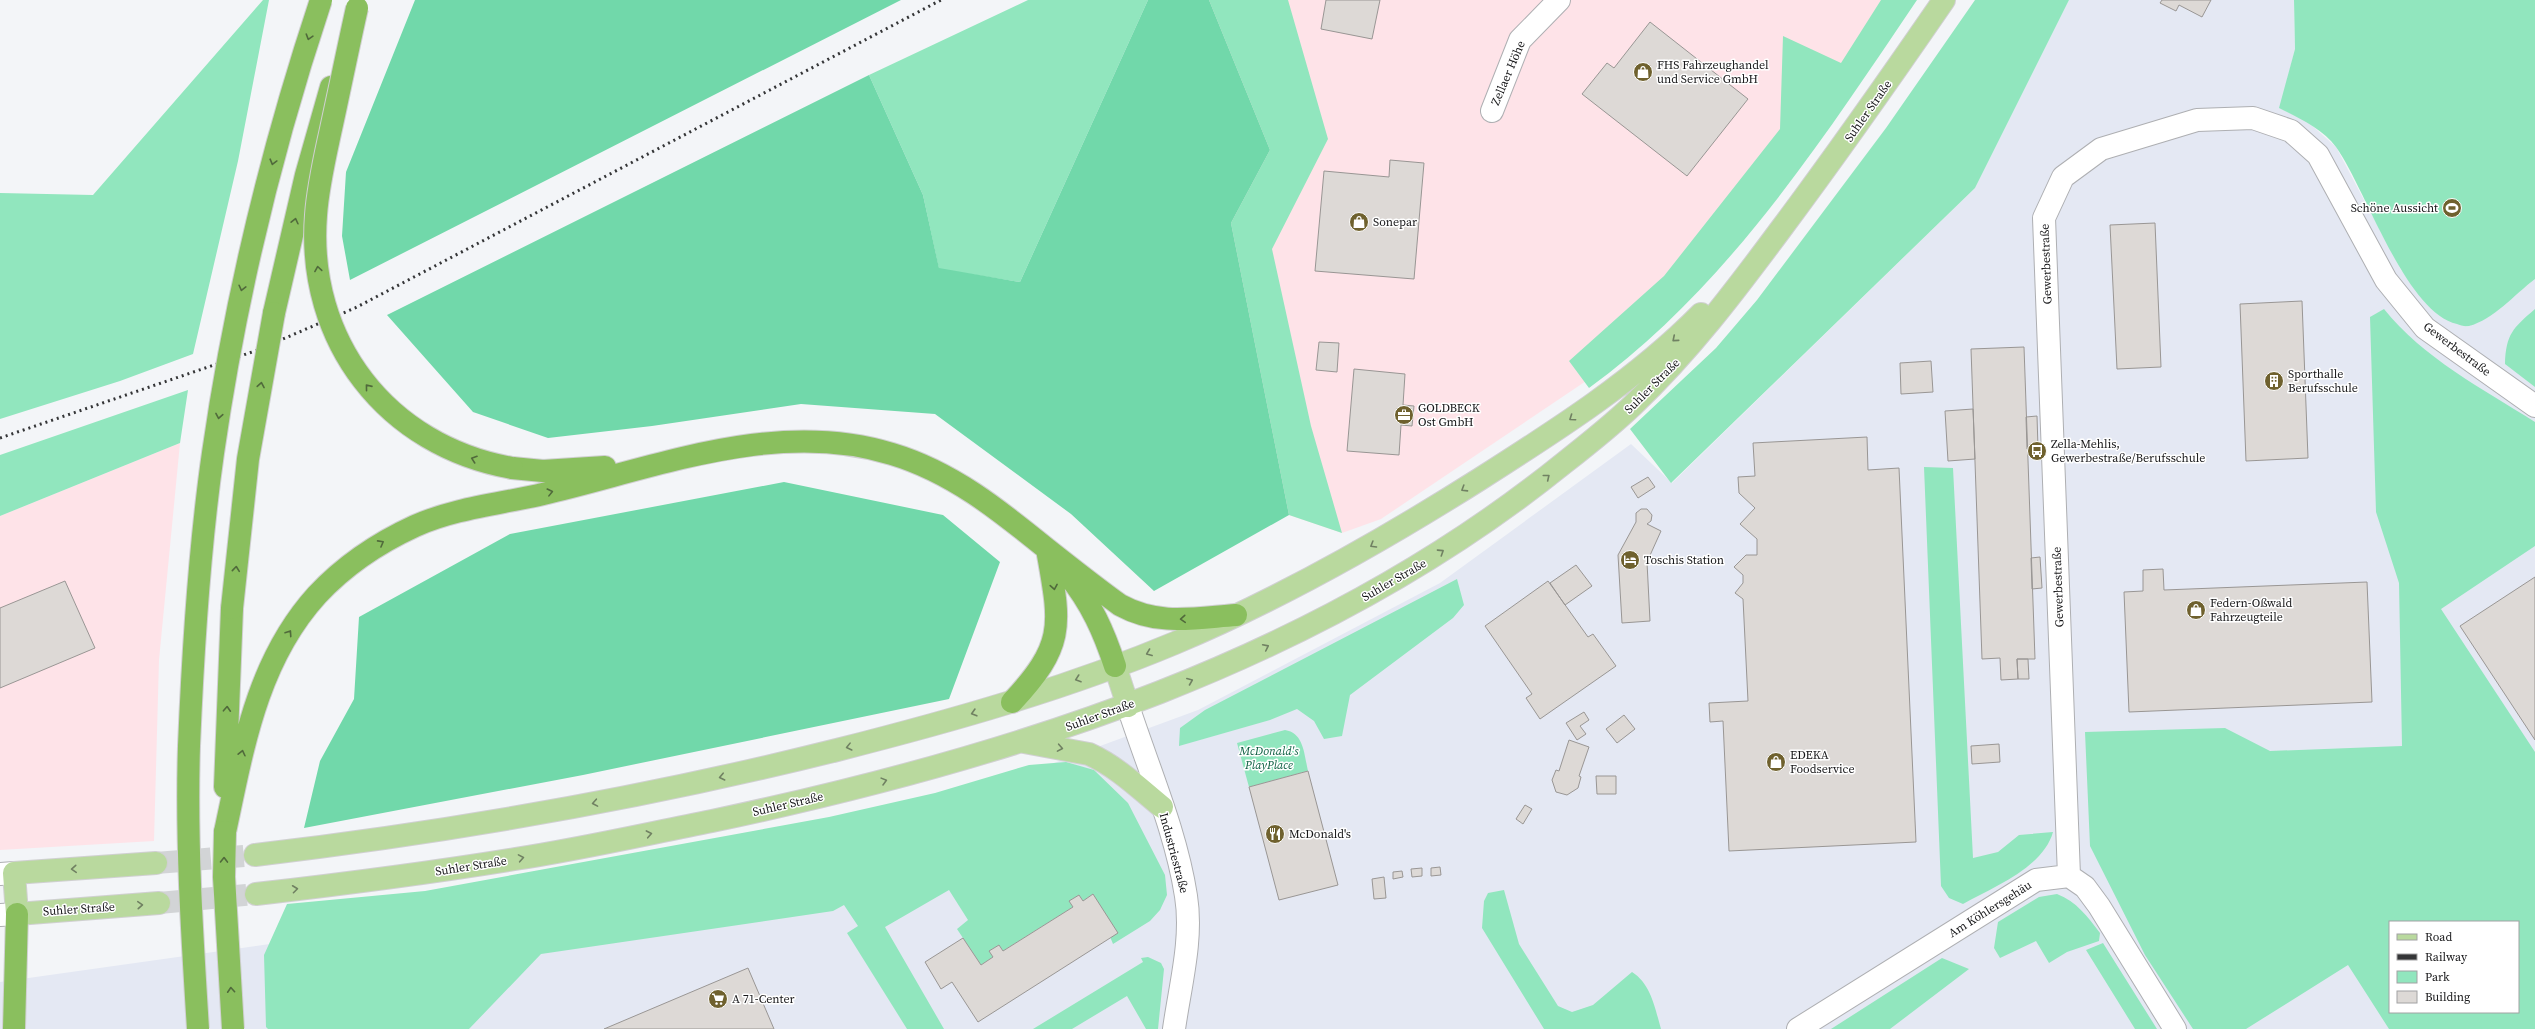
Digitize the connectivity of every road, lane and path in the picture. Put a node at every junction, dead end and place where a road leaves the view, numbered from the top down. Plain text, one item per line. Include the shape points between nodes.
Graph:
1 (321, 0) edge
2 (1559, 0) edge
3 (1944, 0) edge
4 (358, 4) edge
5 (1492, 111) dead end
6 (1789, 219) junction
7 (2535, 406) edge
8 (668, 461) junction
9 (1047, 549) junction
10 (1236, 615) junction
11 (1115, 666) junction
12 (1012, 702) junction
13 (1128, 706) junction
14 (1021, 742) junction
15 (1162, 807) junction
16 (225, 832) junction
17 (255, 855) tunnel mouth
18 (156, 863) tunnel mouth
19 (7, 874) edge
20 (2069, 876) junction
21 (256, 894) tunnel mouth
22 (159, 903) tunnel mouth
23 (9, 914) edge
24 (0, 985) edge
25 (14, 1028) edge
26 (198, 1029) edge
27 (234, 1029) edge
28 (1174, 1029) edge
29 (1798, 1029) edge
30 (2175, 1029) edge

1 -> 26 highway, bridge via 272,165 238,308 212,454 196,613 189,749 190,906
2 - 5 street, Zellaer Höhe via 1520,40
3 - 6 main road, Suhler Straße
8 -> 4 highway, bridge via 543,471 490,464 444,447 409,427 392,413 353,366 342,348 325,307 316,255 316,215
16 -> 4 highway, bridge via 226,721 232,608 248,459 274,313 306,175
6 -> 10 main road, Suhler Straße via 1734,282 1687,329 1598,400 1524,451 1362,551 1312,579
13 -> 6 main road, Suhler Straße via 1231,664 1341,611 1448,548 1536,486 1630,408 1686,352
7 - 20 street, Gewerbestraße via 2425,328 2386,280 2318,155 2291,131 2254,118 2198,120 2101,150 2063,177 2044,218
8 - 9 highway via 784,442 842,443 869,448 918,463 950,479 1007,516
16 -> 8 highway via 246,736 260,687 279,648 317,596 356,560 411,528 445,516
10 -> 9 highway via 1165,620 1134,613
9 - 11 highway via 1092,607 1103,629
9 -> 12 highway via 1056,600 1057,623 1052,648 1033,680
10 -> 11 main road, Suhler Straße
11 -> 12 main road, Suhler Straße
11 - 13 main road
12 -> 17 main road, Suhler Straße via 838,749 594,804 347,844
13 - 14 main road, Suhler Straße
13 - 15 street, Industriestraße
14 -> 15 main road via 1089,754 1098,758 1121,773
21 -> 14 main road, Suhler Straße via 402,877 514,860 670,829 882,782
15 - 28 street, Industriestraße via 1186,896 1186,951
27 -> 16 highway, bridge via 224,877
18 -> 19 main road
19 - 23 main road
20 - 29 street, Am Köhlersgehäu via 2036,880
20 - 30 street via 2085,887 2099,906
23 -> 22 main road, Suhler Straße
23 - 25 highway
24 - 25 highway via 8,1003

